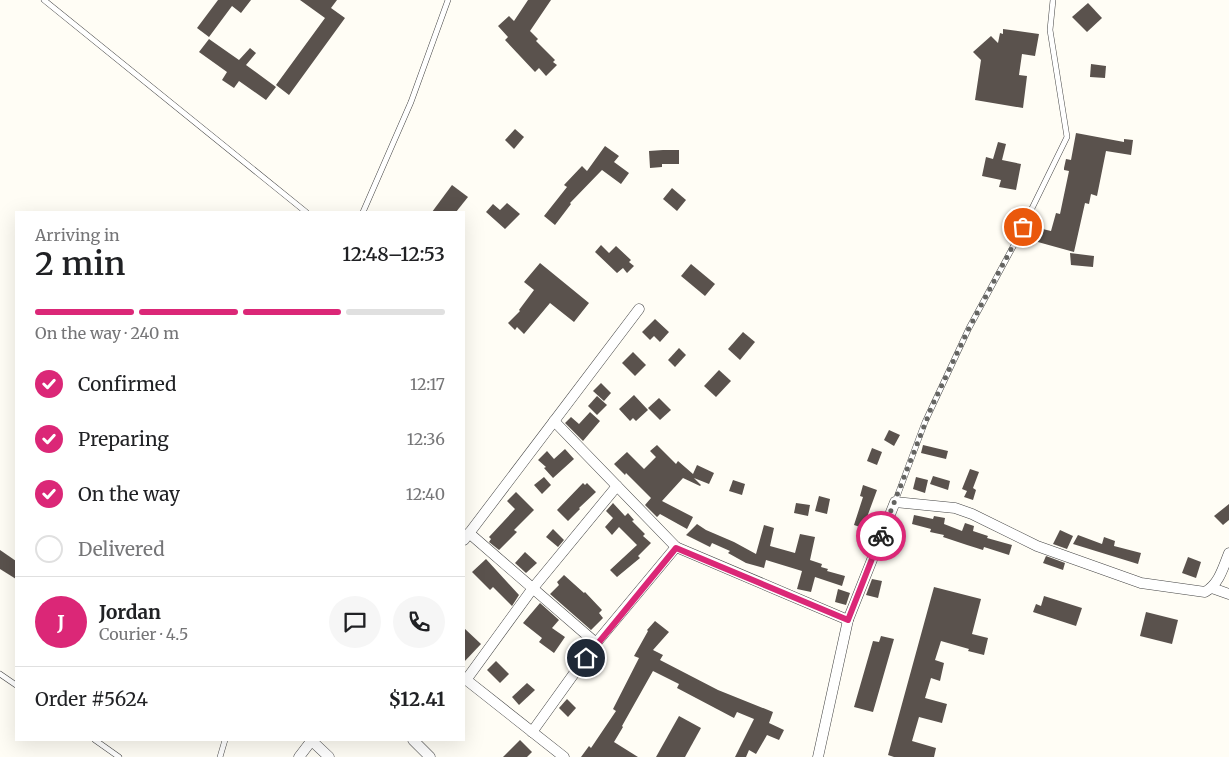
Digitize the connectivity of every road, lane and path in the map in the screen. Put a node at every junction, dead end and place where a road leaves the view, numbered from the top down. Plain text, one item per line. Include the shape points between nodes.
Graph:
1 (44, 0) edge
2 (448, 0) edge
3 (1053, 0) edge
4 (305, 211) edge
5 (363, 211) edge
6 (639, 308) dead end
7 (554, 420) junction
8 (617, 486) junction
9 (895, 502) junction
10 (466, 537) edge
11 (676, 548) junction
12 (1229, 553) edge
13 (533, 588) junction
14 (1212, 588) junction
15 (1229, 594) edge
16 (848, 620) junction
17 (596, 643) junction
18 (0, 674) edge
19 (465, 679) edge
20 (15, 684) edge
21 (532, 732) junction
22 (96, 741) edge
23 (225, 741) edge
24 (311, 741) edge
25 (313, 741) edge
26 (414, 741) edge
27 (120, 757) edge
28 (220, 757) edge
29 (299, 757) edge
30 (329, 757) edge
31 (430, 757) edge
32 (564, 757) edge
33 (818, 757) edge

1 - 4 lane
2 - 5 lane via 411,102
3 - 9 lane via 1050,30 1067,137 969,328 925,422
6 - 7 street
7 - 8 street
7 - 10 street
8 - 11 street
8 - 13 street
9 - 14 street via 955,508 1037,546 1141,582 1205,592
9 - 16 street
10 - 13 street
11 - 16 street
11 - 17 street
12 - 14 street
13 - 17 street
13 - 19 street
14 - 15 street
16 - 33 street
17 - 21 street
18 - 20 lane
19 - 21 street
21 - 32 street
22 - 27 lane
23 - 28 lane
24 - 29 street
25 - 30 street
26 - 31 street

